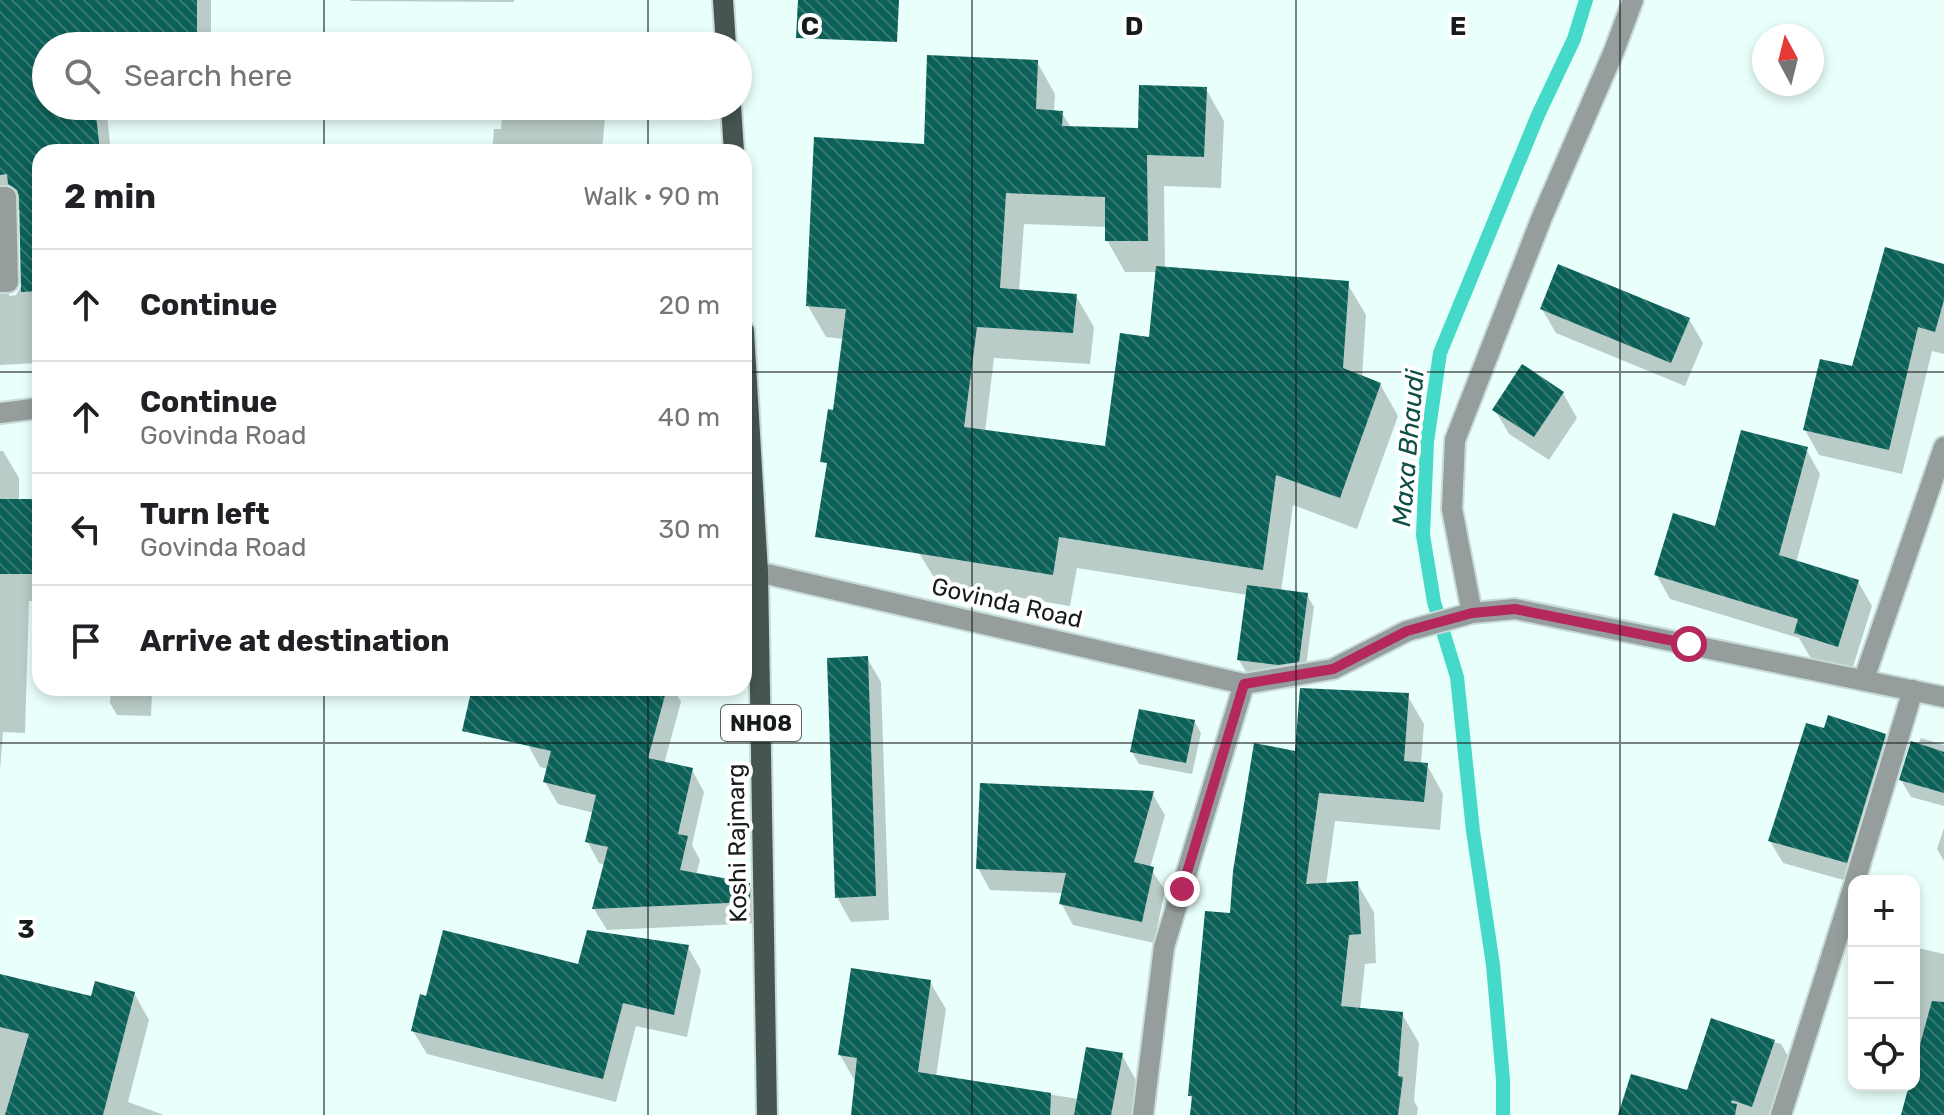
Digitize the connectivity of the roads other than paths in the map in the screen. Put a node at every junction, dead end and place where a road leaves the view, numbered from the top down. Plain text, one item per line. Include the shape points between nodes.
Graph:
1 (723, 0) edge
2 (1633, 0) edge
3 (725, 32) edge
4 (732, 120) edge
5 (733, 144) edge
6 (0, 197) edge
7 (0, 282) edge
8 (32, 409) edge
9 (0, 413) edge
10 (1944, 447) edge
11 (752, 469) edge
12 (758, 572) junction
13 (1472, 613) junction
14 (1864, 679) junction
15 (1244, 684) junction
16 (1913, 690) junction
17 (1944, 697) edge
18 (1857, 875) edge
19 (1848, 905) edge
20 (767, 1115) edge
21 (1143, 1115) edge
22 (1781, 1115) edge

1 - 3 main road
2 - 13 street via 1455,440 1452,509
4 - 5 main road
6 - 7 street via 6,197 8,282
8 - 9 street
10 - 14 street
11 - 12 main road, Koshi Rajmarg / NH08
12 - 15 street, Govinda Road
12 - 20 main road, Koshi Rajmarg / NH08
13 - 14 street, Govinda Road via 1515,609
13 - 15 street, Govinda Road via 1407,631 1333,669
14 - 16 street, Govinda Road
15 - 21 street via 1164,947
16 - 17 street, Govinda Road
16 - 18 street
19 - 22 street

